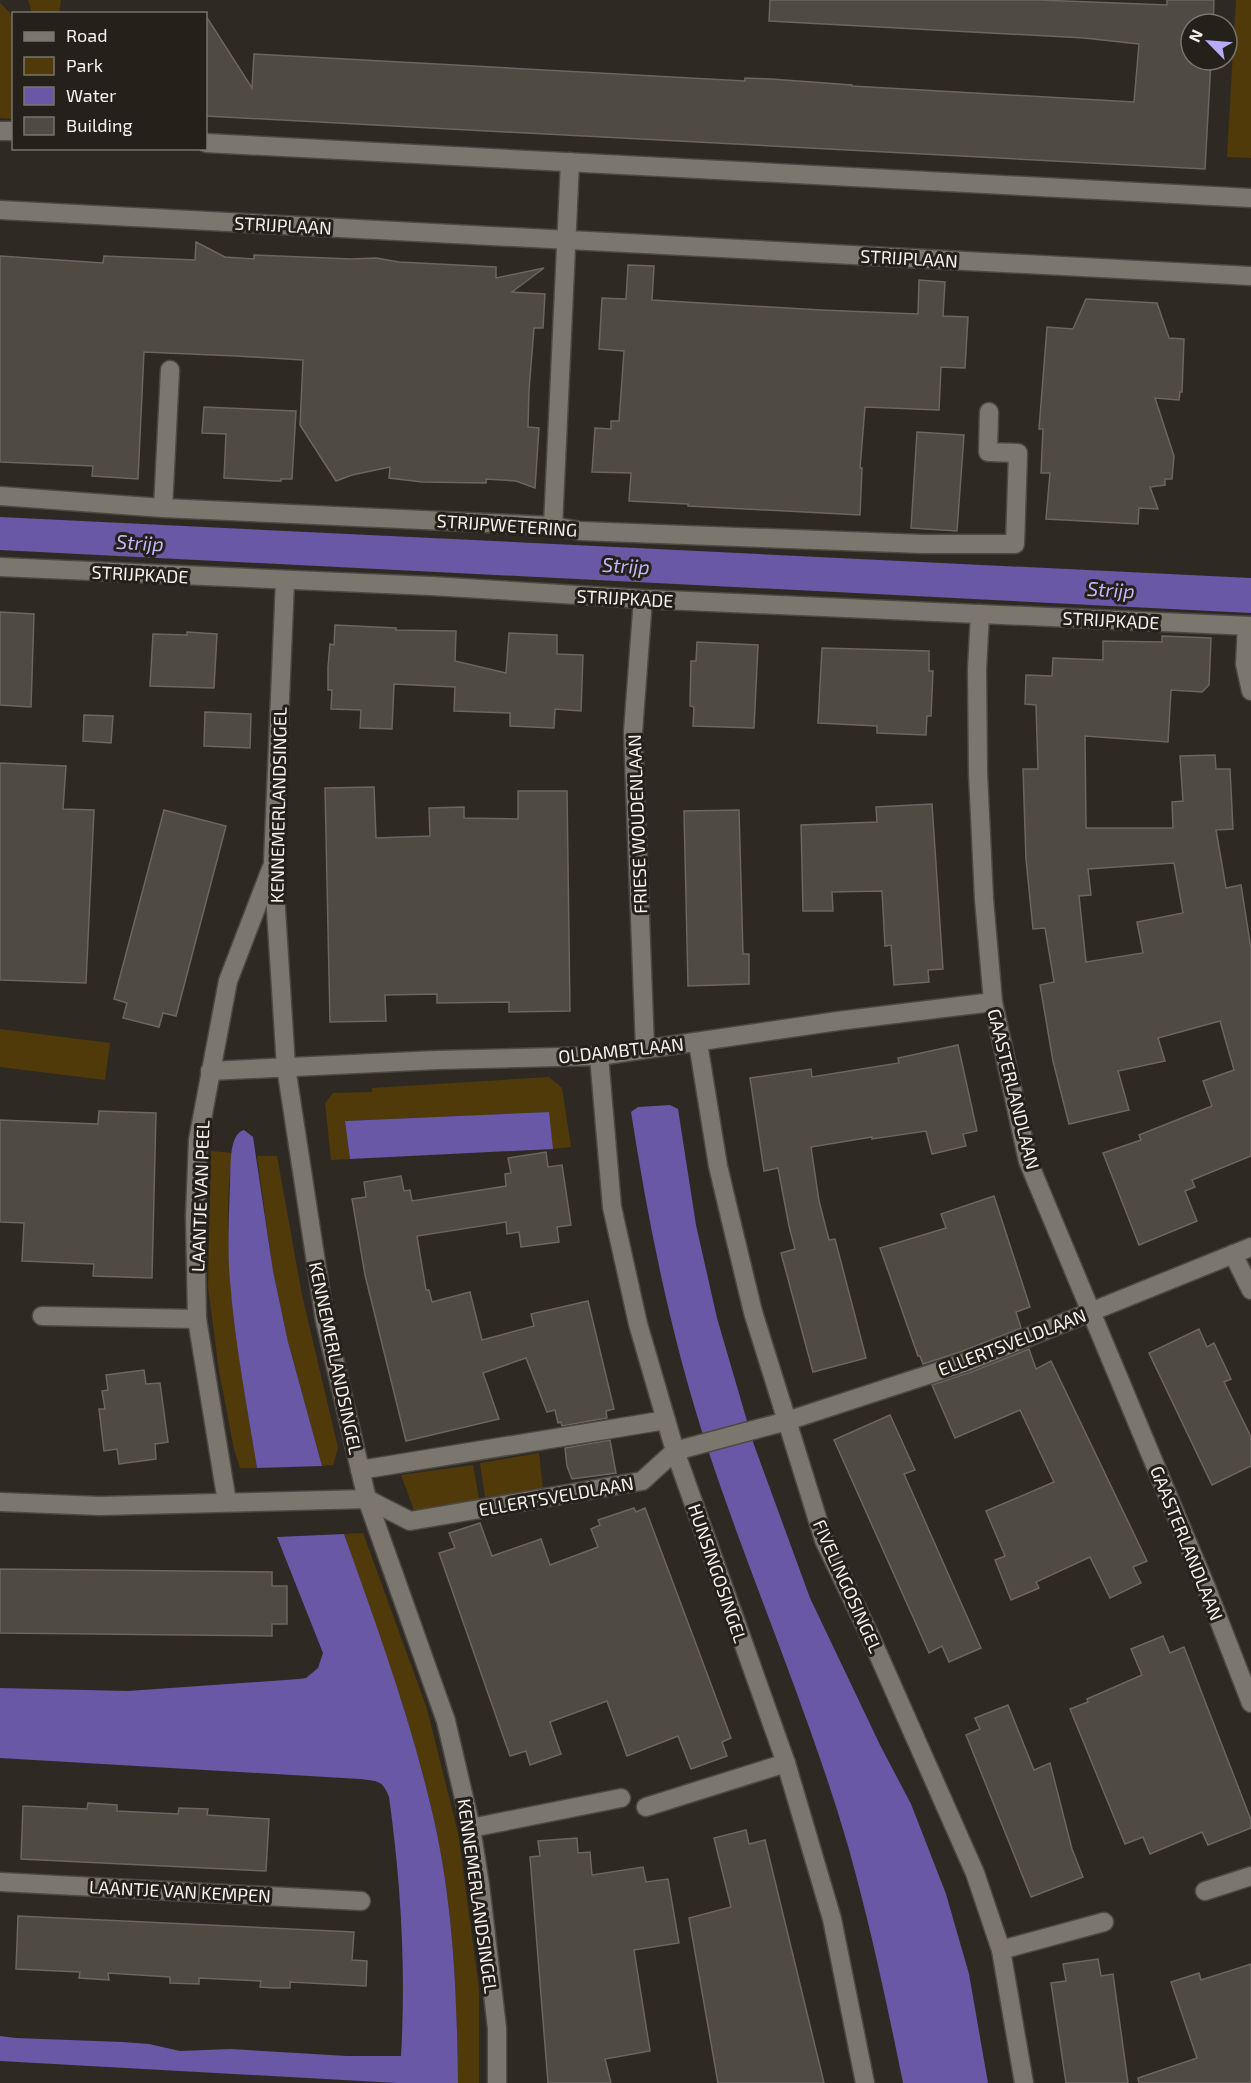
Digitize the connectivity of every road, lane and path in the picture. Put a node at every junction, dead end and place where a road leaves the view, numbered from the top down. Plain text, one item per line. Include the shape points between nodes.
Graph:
1 (207, 143) edge
2 (570, 162) junction
3 (1251, 198) edge
4 (0, 210) edge
5 (566, 240) junction
6 (1251, 276) edge
7 (170, 370) dead end
8 (989, 412) dead end
9 (0, 496) edge
10 (164, 508) junction
11 (553, 526) junction
12 (0, 567) edge
13 (285, 581) junction
14 (643, 600) junction
15 (980, 614) junction
16 (1249, 626) edge
17 (1251, 691) edge
18 (273, 862) junction
19 (993, 1002) junction
20 (698, 1042) junction
21 (645, 1049) junction
22 (598, 1056) junction
23 (286, 1067) junction
24 (210, 1071) junction
25 (1251, 1247) edge
26 (1233, 1254) junction
27 (1251, 1290) edge
28 (1091, 1312) junction
29 (42, 1316) dead end
30 (197, 1319) junction
31 (666, 1420) junction
32 (787, 1421) junction
33 (675, 1451) junction
34 (360, 1470) junction
35 (367, 1499) junction
36 (0, 1502) edge
37 (227, 1502) junction
38 (1251, 1703) edge
39 (786, 1762) junction
40 (621, 1798) dead end
41 (646, 1807) dead end
42 (471, 1828) junction
43 (1251, 1876) edge
44 (0, 1882) edge
45 (1205, 1891) dead end
46 (361, 1901) dead end
47 (1104, 1922) dead end
48 (1001, 1950) junction
49 (497, 2083) edge
50 (865, 2083) edge
51 (1024, 2083) edge

1 - 2 street
2 - 3 street
2 - 5 street
4 - 5 street, STRIJPLAAN
5 - 6 street, STRIJPLAAN
5 - 11 street
7 - 10 street
8 - 11 street, STRIJPWETERING via 988,452 1018,453 1015,544 581,531
9 - 10 street, STRIJPWETERING
10 - 11 street, STRIJPWETERING
12 - 13 street, STRIJPKADE
13 - 14 street, STRIJPKADE
13 - 18 street, KENNEMERLANDSINGEL
14 - 15 street, STRIJPKADE
14 - 21 street, FRIESE WOUDENLAAN via 633,732
15 - 16 street, STRIJPKADE
15 - 19 street, GAASTERLANDLAAN via 978,773
16 - 17 street via 1245,664
18 - 23 street, KENNEMERLANDSINGEL
18 - 24 street, LAANTJE VAN PEEL via 228,981
19 - 20 street, OLDAMBTLAAN
19 - 28 street, GAASTERLANDLAAN via 1029,1161
20 - 21 street, OLDAMBTLAAN
20 - 32 street, FIVELINGOSINGEL via 718,1166 753,1312
21 - 22 street, OLDAMBTLAAN
22 - 23 street, OLDAMBTLAAN
22 - 31 street, HUNSINGOSINGEL via 612,1207 638,1324
23 - 24 street, OLDAMBTLAAN
23 - 34 street, KENNEMERLANDSINGEL via 325,1321
24 - 30 street, LAANTJE VAN PEEL via 198,1140
25 - 26 street, ELLERTSVELDLAAN
26 - 27 street
26 - 28 street, ELLERTSVELDLAAN
28 - 32 street, ELLERTSVELDLAAN via 967,1362
28 - 38 street, GAASTERLANDLAAN
29 - 30 street
30 - 37 street, LAANTJE VAN PEEL
31 - 33 street, HUNSINGOSINGEL
31 - 34 street
32 - 33 street, ELLERTSVELDLAAN
32 - 48 street, FIVELINGOSINGEL via 824,1540 975,1873
33 - 35 street, ELLERTSVELDLAAN via 642,1481 410,1521
33 - 39 street, HUNSINGOSINGEL
34 - 35 street, KENNEMERLANDSINGEL
35 - 37 street, ELLERTSVELDLAAN
35 - 42 street, KENNEMERLANDSINGEL via 446,1721
36 - 37 street, ELLERTSVELDLAAN via 100,1506
39 - 41 street
39 - 50 street, HUNSINGOSINGEL via 832,1918
40 - 42 street
42 - 49 street, KENNEMERLANDSINGEL via 496,2028
43 - 45 street
44 - 46 street, LAANTJE VAN KEMPEN
47 - 48 street
48 - 51 street, FIVELINGOSINGEL

